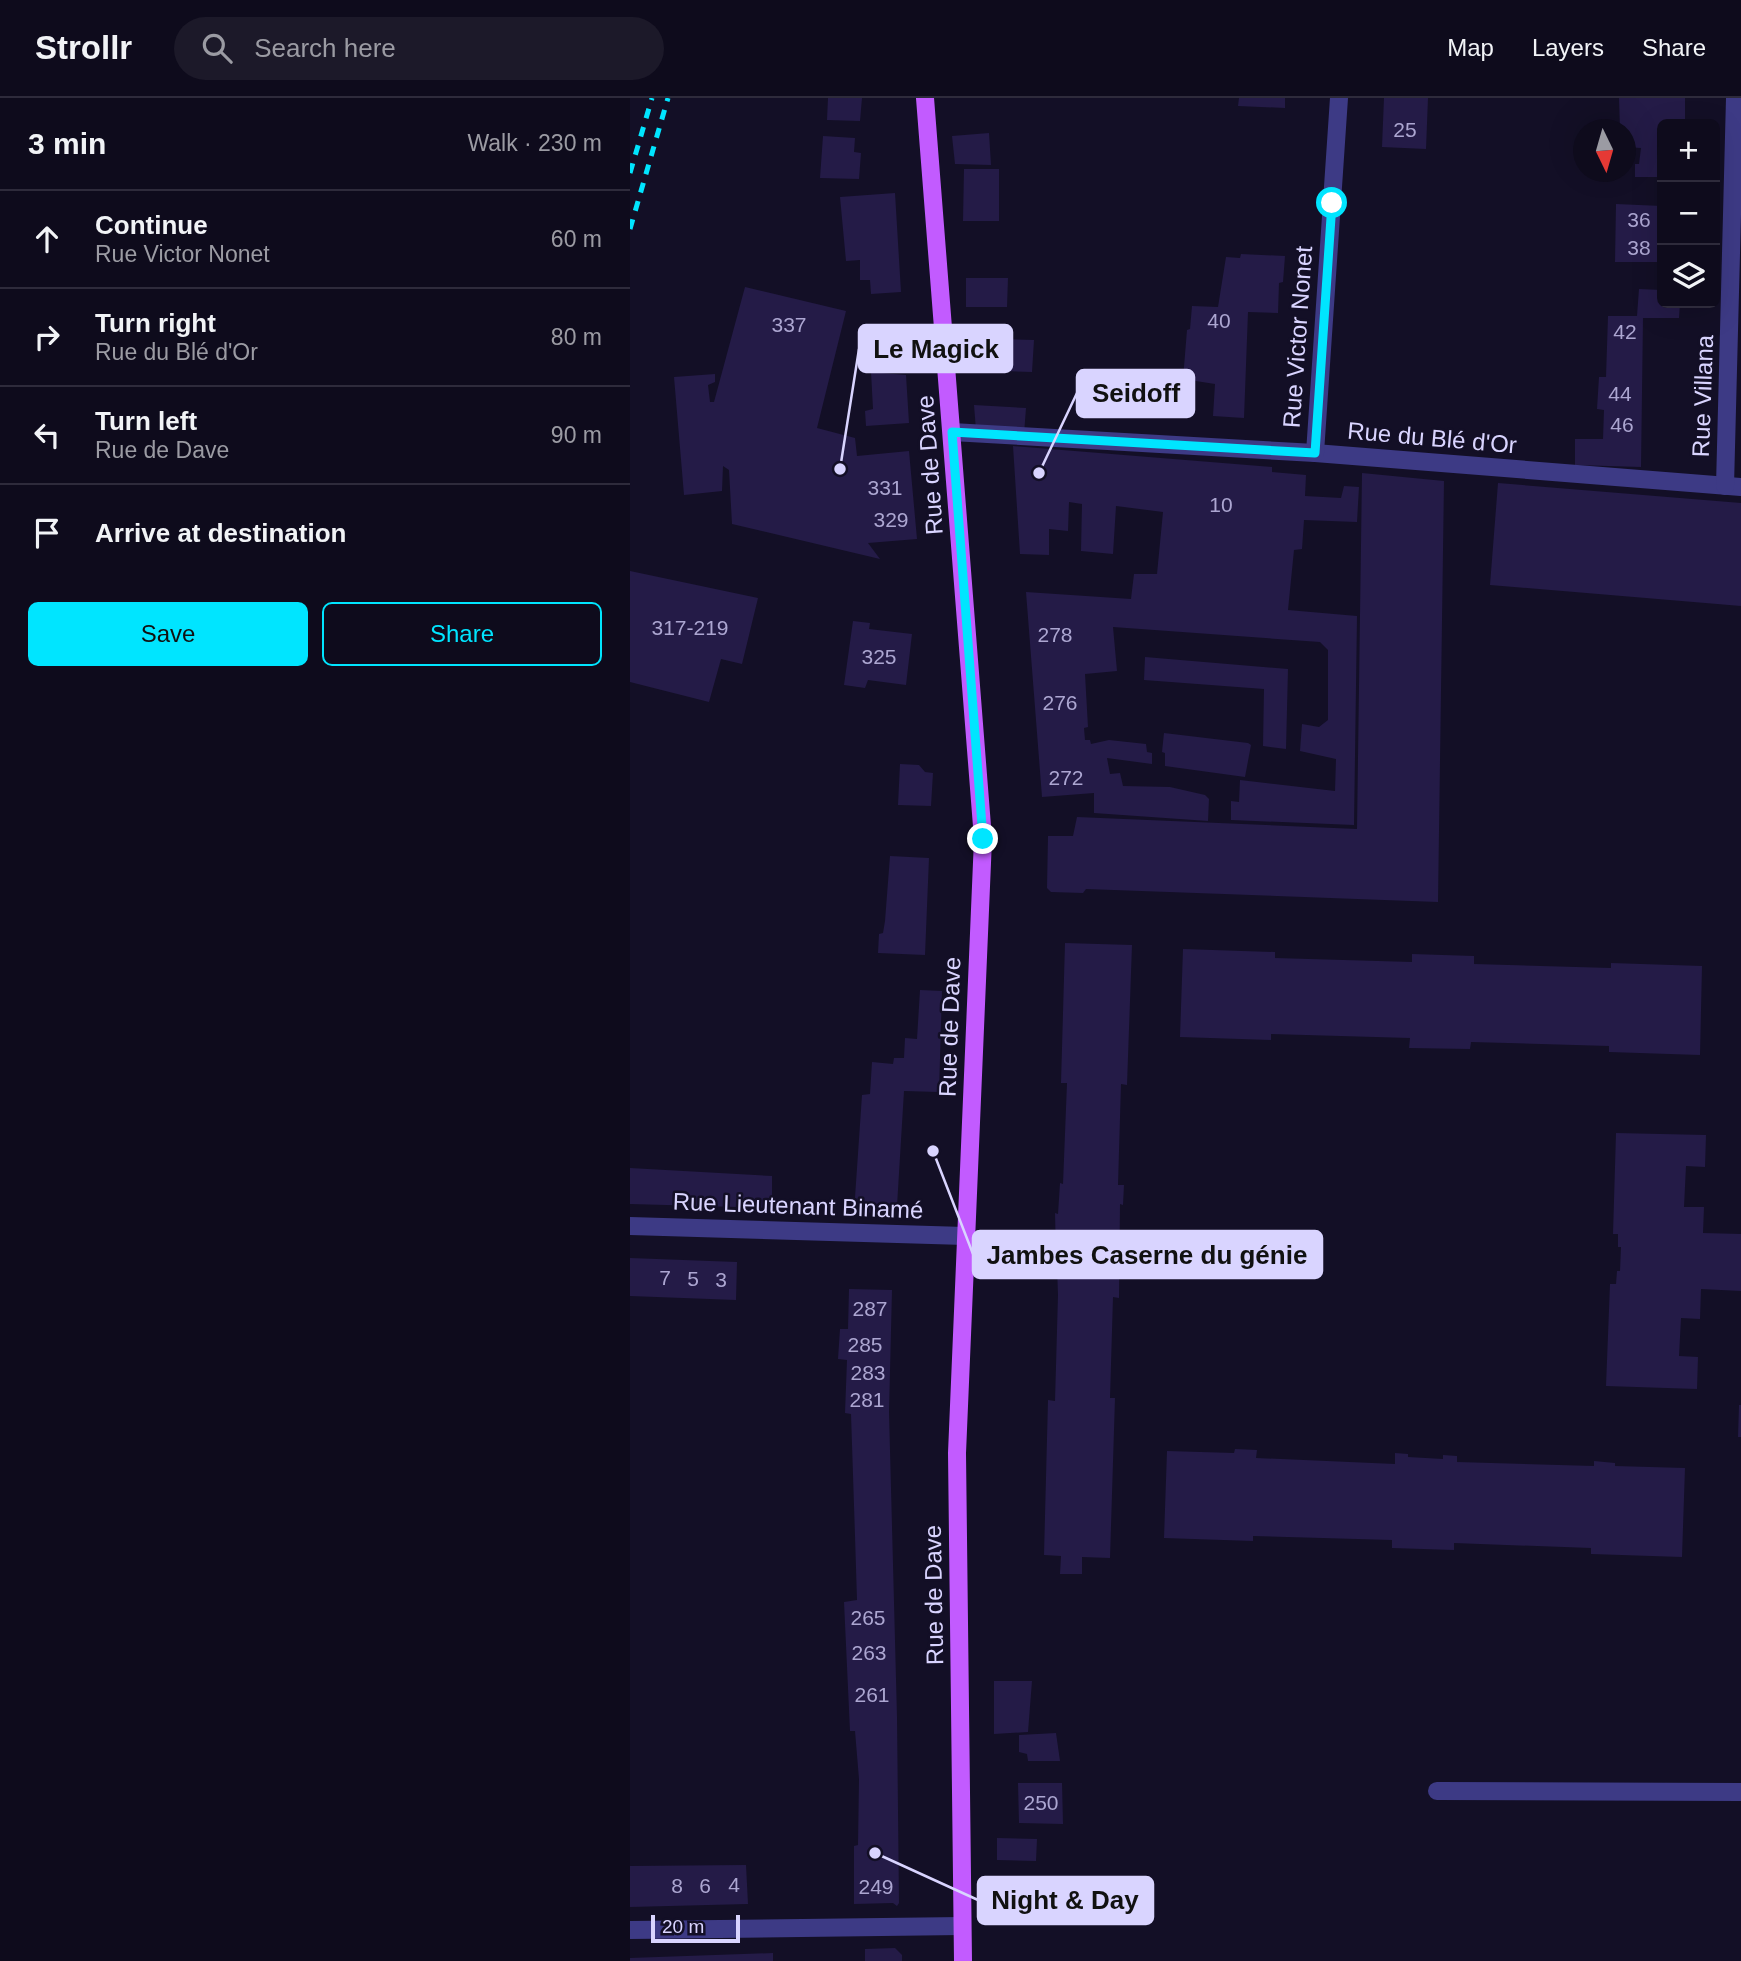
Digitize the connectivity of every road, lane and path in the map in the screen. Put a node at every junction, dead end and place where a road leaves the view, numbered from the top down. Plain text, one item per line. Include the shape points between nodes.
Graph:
1 (925, 98) edge
2 (1339, 98) edge
3 (1735, 98) edge
4 (952, 432) junction
5 (1315, 453) junction
6 (1733, 486) edge
7 (630, 1226) edge
8 (965, 1236) junction
9 (1437, 1791) dead end
10 (1741, 1792) edge
11 (962, 1926) junction
12 (630, 1930) edge
13 (963, 1961) edge

1 - 4 main road, Rue de Dave
2 - 5 street, Rue Victor Nonet
3 - 6 street, Rue Villana
4 - 5 street, Rue du Blé d'Or
4 - 8 main road, Rue de Dave via 983,839
5 - 6 street, Rue du Blé d'Or
7 - 8 street, Rue Lieutenant Binamé
8 - 11 main road, Rue de Dave via 957,1453
9 - 10 street
11 - 12 street
11 - 13 main road, Rue de Dave

